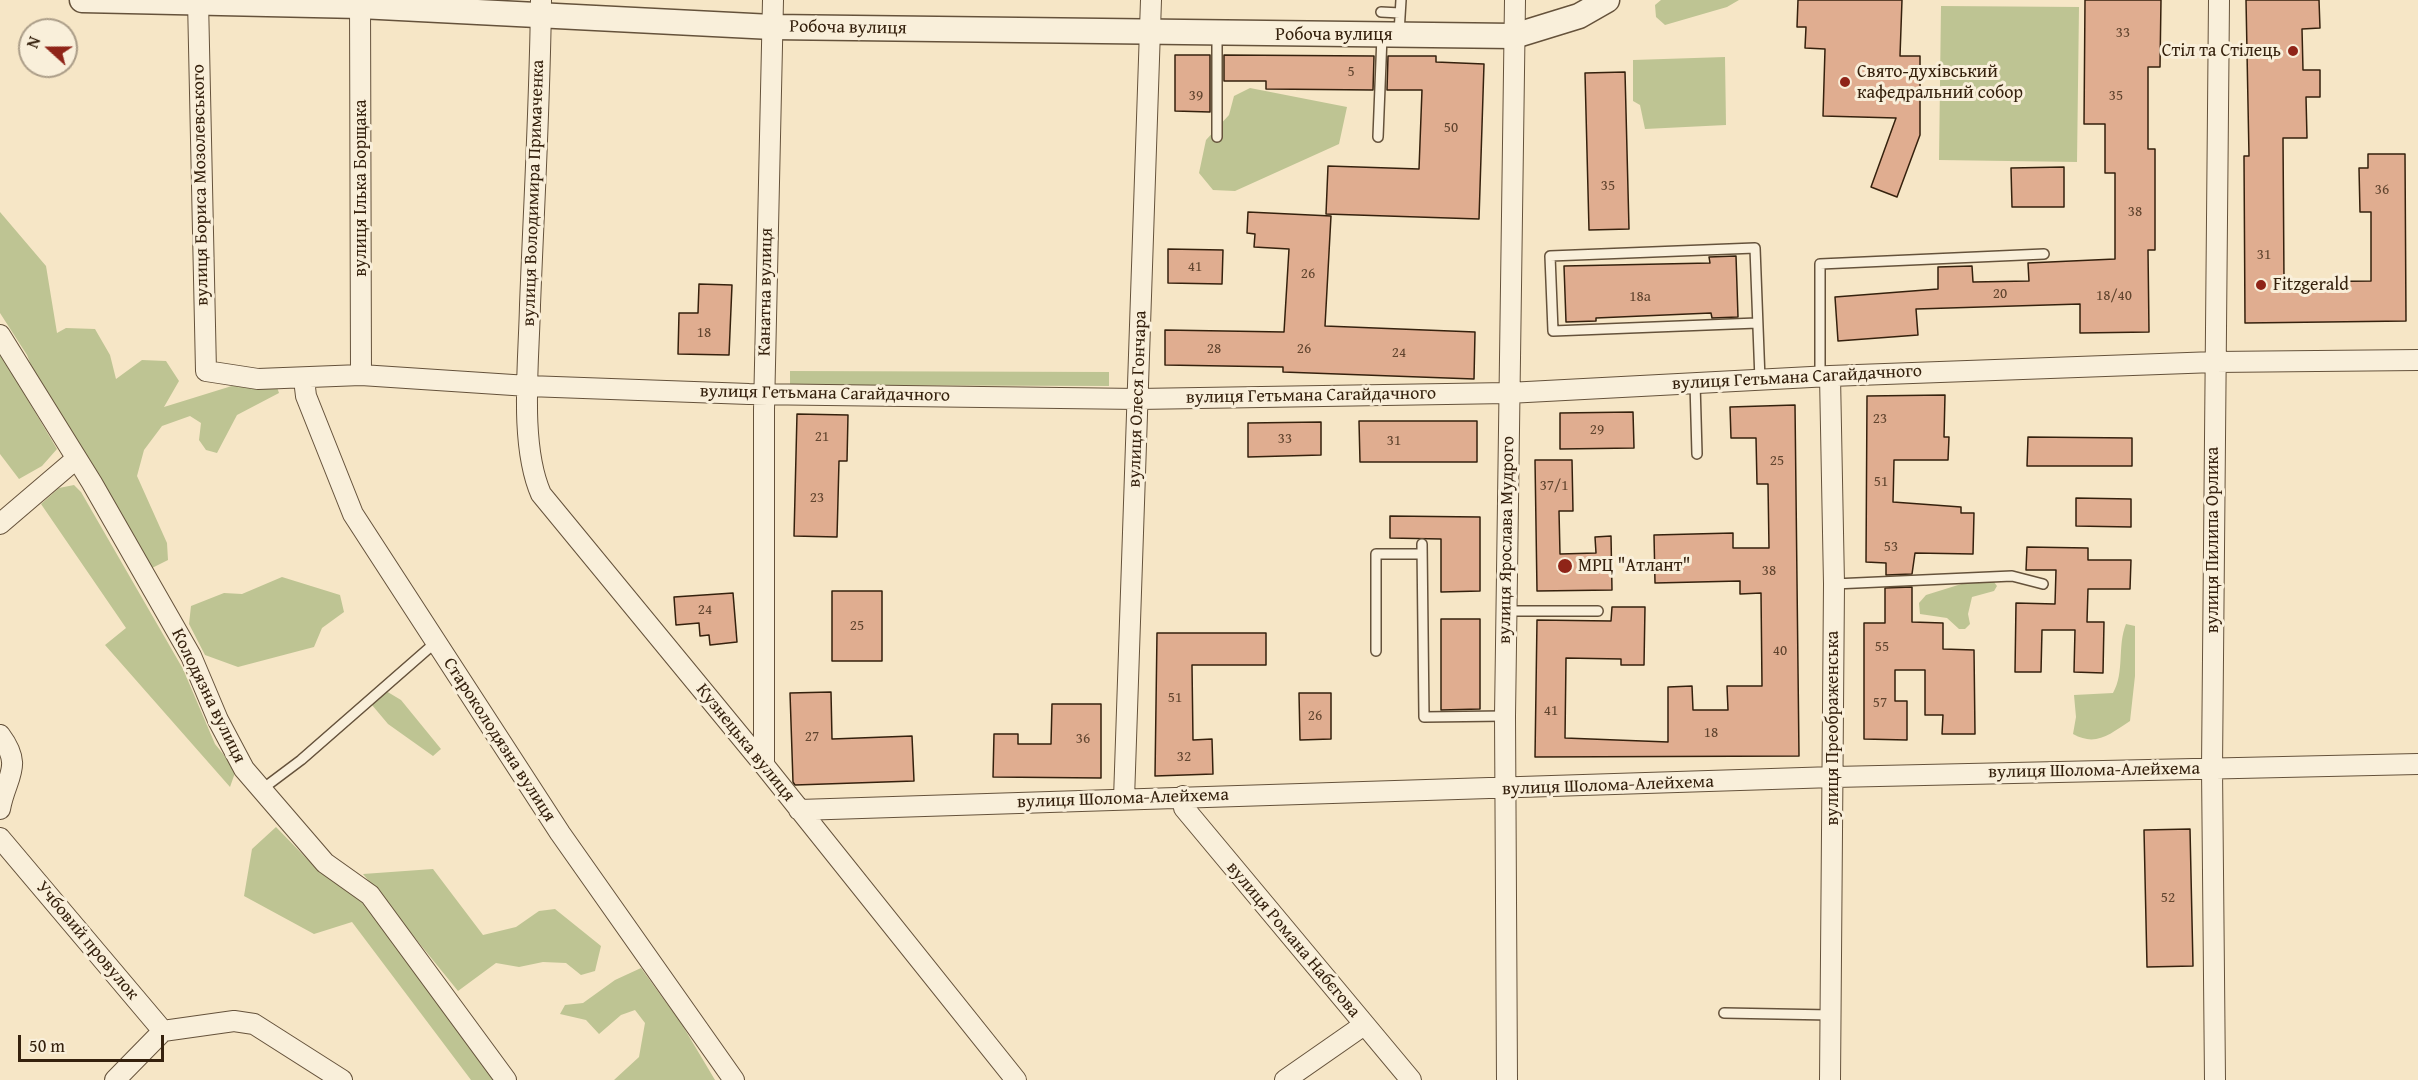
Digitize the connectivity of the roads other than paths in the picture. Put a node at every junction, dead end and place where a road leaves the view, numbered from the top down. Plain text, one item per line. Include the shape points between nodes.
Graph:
1 (82, 0) edge
2 (774, 0) edge
3 (1151, 0) edge
4 (1401, 0) edge
5 (1515, 0) edge
6 (1607, 0) edge
7 (2219, 0) edge
8 (198, 1) edge
9 (360, 3) edge
10 (1584, 6) edge
11 (541, 7) edge
12 (1391, 24) junction
13 (772, 27) junction
14 (1151, 33) junction
15 (1217, 34) junction
16 (1514, 36) junction
17 (1217, 137) dead end
18 (1378, 137) dead end
19 (2044, 254) dead end
20 (1757, 323) junction
21 (0, 335) edge
22 (2418, 360) edge
23 (2215, 362) junction
24 (206, 371) joint
25 (361, 375) junction
26 (1825, 376) junction
27 (304, 379) junction
28 (1760, 380) junction
29 (1695, 383) junction
30 (528, 386) junction
31 (1508, 393) junction
32 (764, 394) junction
33 (1138, 399) junction
34 (1697, 454) dead end
35 (76, 459) junction
36 (0, 524) edge
37 (1834, 584) junction
38 (2043, 584) dead end
39 (1506, 611) junction
40 (1598, 611) dead end
41 (436, 642) junction
42 (1376, 651) dead end
43 (1505, 716) junction
44 (0, 735) edge
45 (2418, 764) edge
46 (764, 765) junction
47 (2212, 768) junction
48 (1834, 777) junction
49 (261, 790) junction
50 (1505, 790) junction
51 (1183, 796) junction
52 (1124, 799) junction
53 (0, 808) edge
54 (799, 810) junction
55 (0, 837) edge
56 (1724, 1013) dead end
57 (1831, 1015) junction
58 (1364, 1025) junction
59 (163, 1031) junction
60 (115, 1080) edge
61 (342, 1080) edge
62 (506, 1080) edge
63 (734, 1080) edge
64 (1016, 1080) edge
65 (1285, 1080) edge
66 (1411, 1080) edge
67 (1507, 1080) edge
68 (1830, 1080) edge
69 (2215, 1080) edge

1 - 8 street, Робоча вулиця
2 - 13 street, Канатна вулиця
3 - 14 street, вулиця Олеся Гончара
4 - 12 lane
5 - 16 street, вулиця Ярослава Мудрого
6 - 10 street, Робоча вулиця
7 - 23 street, вулиця Пилипа Орлика
8 - 9 street, Робоча вулиця
8 - 24 street, вулиця Бориса Мозолевського
9 - 11 street, Робоча вулиця
9 - 25 street, вулиця Ілька Борщака
10 - 16 street, Робоча вулиця
11 - 13 street, Робоча вулиця
11 - 30 street, вулиця Володимира Примаченка
12 - 15 street, Робоча вулиця
12 - 16 street, Робоча вулиця
12 - 18 lane
13 - 14 street, Робоча вулиця
13 - 32 street, Канатна вулиця
14 - 15 street, Робоча вулиця
14 - 33 street, вулиця Олеся Гончара
15 - 17 lane
16 - 31 street, вулиця Ярослава Мудрого
19 - 26 lane via 1820,264
20 - 20 lane via 1755,248 1550,256 1552,331
20 - 28 lane
21 - 35 street, Колодязна вулиця
22 - 23 street, вулиця Гетьмана Сагайдачного
23 - 26 street, вулиця Гетьмана Сагайдачного
23 - 47 street, вулиця Пилипа Орлика
24 - 27 street, вулиця Гетьмана Сагайдачного via 258,379
25 - 27 street, вулиця Гетьмана Сагайдачного
25 - 30 street, вулиця Гетьмана Сагайдачного
26 - 28 street, вулиця Гетьмана Сагайдачного
26 - 37 street, вулиця Преображенська
27 - 41 street, Староколодязна вулиця via 306,396 353,514
28 - 29 street, вулиця Гетьмана Сагайдачного
29 - 31 street, вулиця Гетьмана Сагайдачного
29 - 34 lane
30 - 32 street, вулиця Гетьмана Сагайдачного
30 - 46 street, Кузнецька вулиця via 530,463 541,494
31 - 33 street, вулиця Гетьмана Сагайдачного
31 - 39 street, вулиця Ярослава Мудрого
32 - 33 street, вулиця Гетьмана Сагайдачного
32 - 46 street, Канатна вулиця
33 - 52 street, вулиця Олеся Гончара
35 - 36 street
35 - 49 street, Колодязна вулиця via 191,656 244,770
37 - 38 lane via 2012,576
37 - 48 street, вулиця Преображенська
39 - 40 lane
39 - 43 street, вулиця Ярослава Мудрого
41 - 49 lane
41 - 63 street, Староколодязна вулиця via 560,833
42 - 43 lane via 1376,554 1422,549 1424,717
43 - 50 street, вулиця Ярослава Мудрого
44 - 53 street via 9,747 13,765
45 - 47 street, вулиця Шолома-Алейхема
46 - 54 street, Кузнецька вулиця
47 - 48 street, вулиця Шолома-Алейхема
47 - 69 street, вулиця Пилипа Орлика
48 - 50 street, вулиця Шолома-Алейхема
48 - 57 street, вулиця Преображенська
49 - 62 street, Колодязна вулиця via 325,863 370,895
50 - 51 street, вулиця Шолома-Алейхема
50 - 67 street, вулиця Ярослава Мудрого
51 - 52 street, вулиця Шолома-Алейхема
51 - 58 street, вулиця Романа Набєгова via 1184,808
52 - 54 street, вулиця Шолома-Алейхема
54 - 64 street, Кузнецька вулиця
55 - 59 street, Учбовий провулок
56 - 57 lane
57 - 68 street, вулиця Преображенська
58 - 65 street
58 - 66 street, вулиця Романа Набєгова
59 - 60 street
59 - 61 street via 234,1021 254,1024

